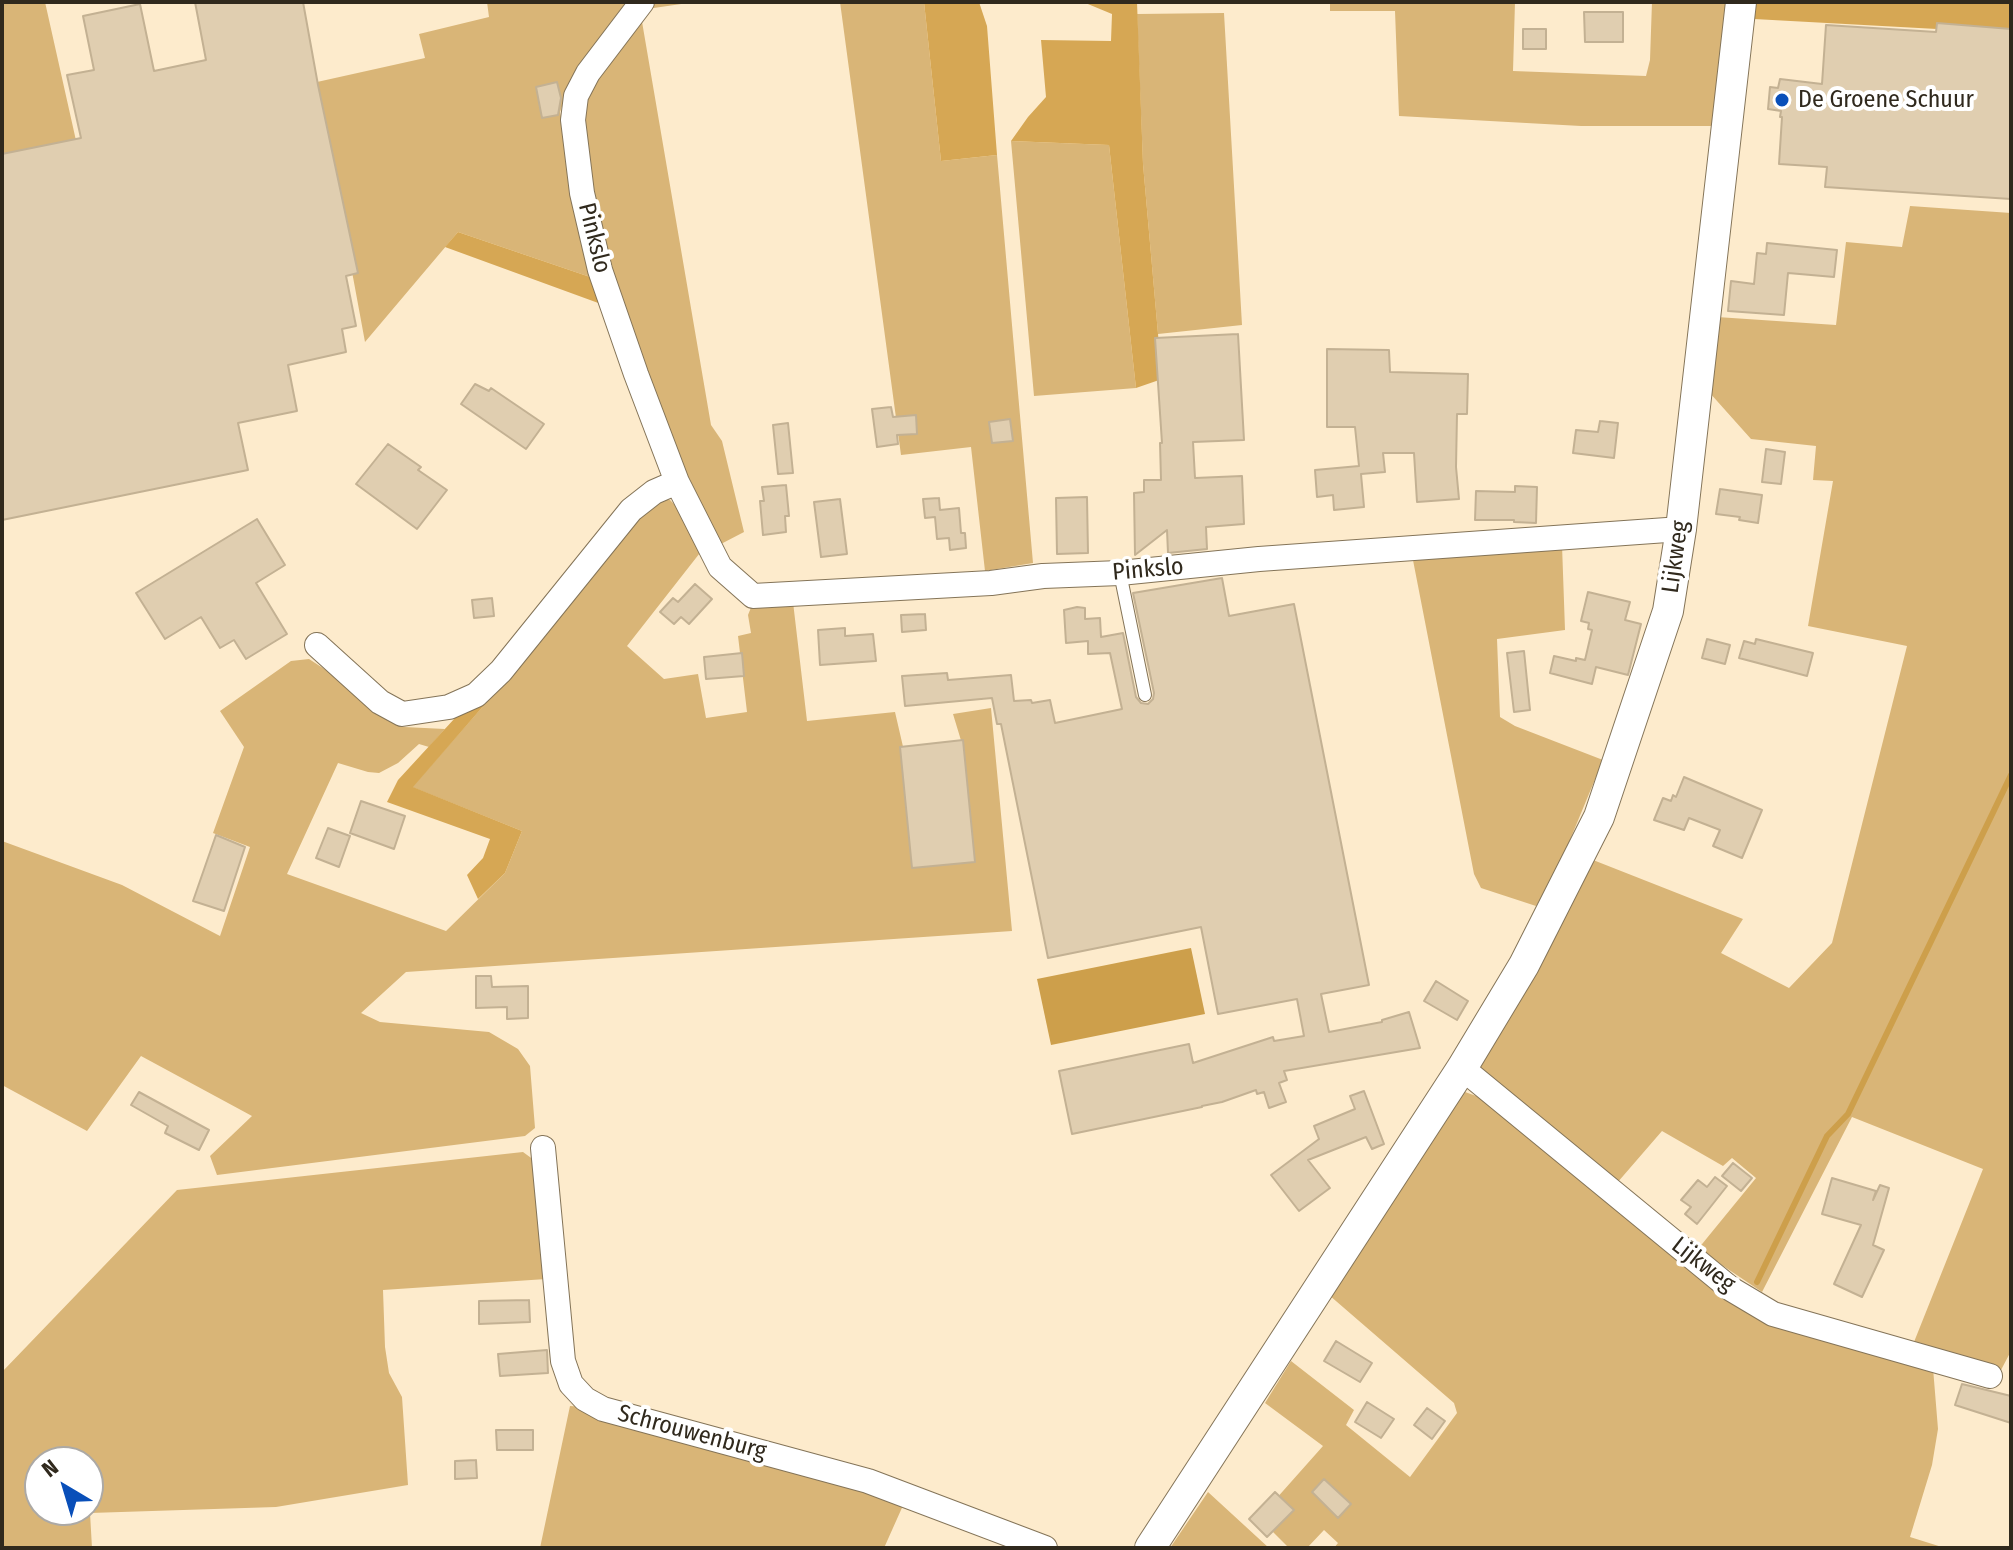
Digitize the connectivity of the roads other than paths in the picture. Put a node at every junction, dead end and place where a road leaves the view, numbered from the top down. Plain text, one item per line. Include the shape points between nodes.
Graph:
1 (642, 2) edge
2 (1741, 2) edge
3 (677, 482) junction
4 (1681, 529) junction
5 (1120, 573) junction
6 (317, 645) dead end
7 (1145, 695) dead end
8 (1462, 1068) junction
9 (543, 1148) dead end
10 (1990, 1376) dead end
11 (1045, 1548) edge
12 (1150, 1548) edge

1 - 3 street, Pinkslo via 588,73 576,96 573,120 582,193 600,270
2 - 4 street, Lijkweg
3 - 5 street, Pinkslo via 720,567 753,596
3 - 6 street via 631,510 476,695 449,707 402,714 380,702
4 - 5 street, Pinkslo
4 - 8 street, Lijkweg via 1668,611 1599,817 1524,965
5 - 7 lane
8 - 10 street, Lijkweg via 1731,1289 1773,1314
8 - 12 street, Lijkweg
9 - 11 street, Schrouwenburg via 563,1361 571,1384 585,1399 603,1409 868,1481

